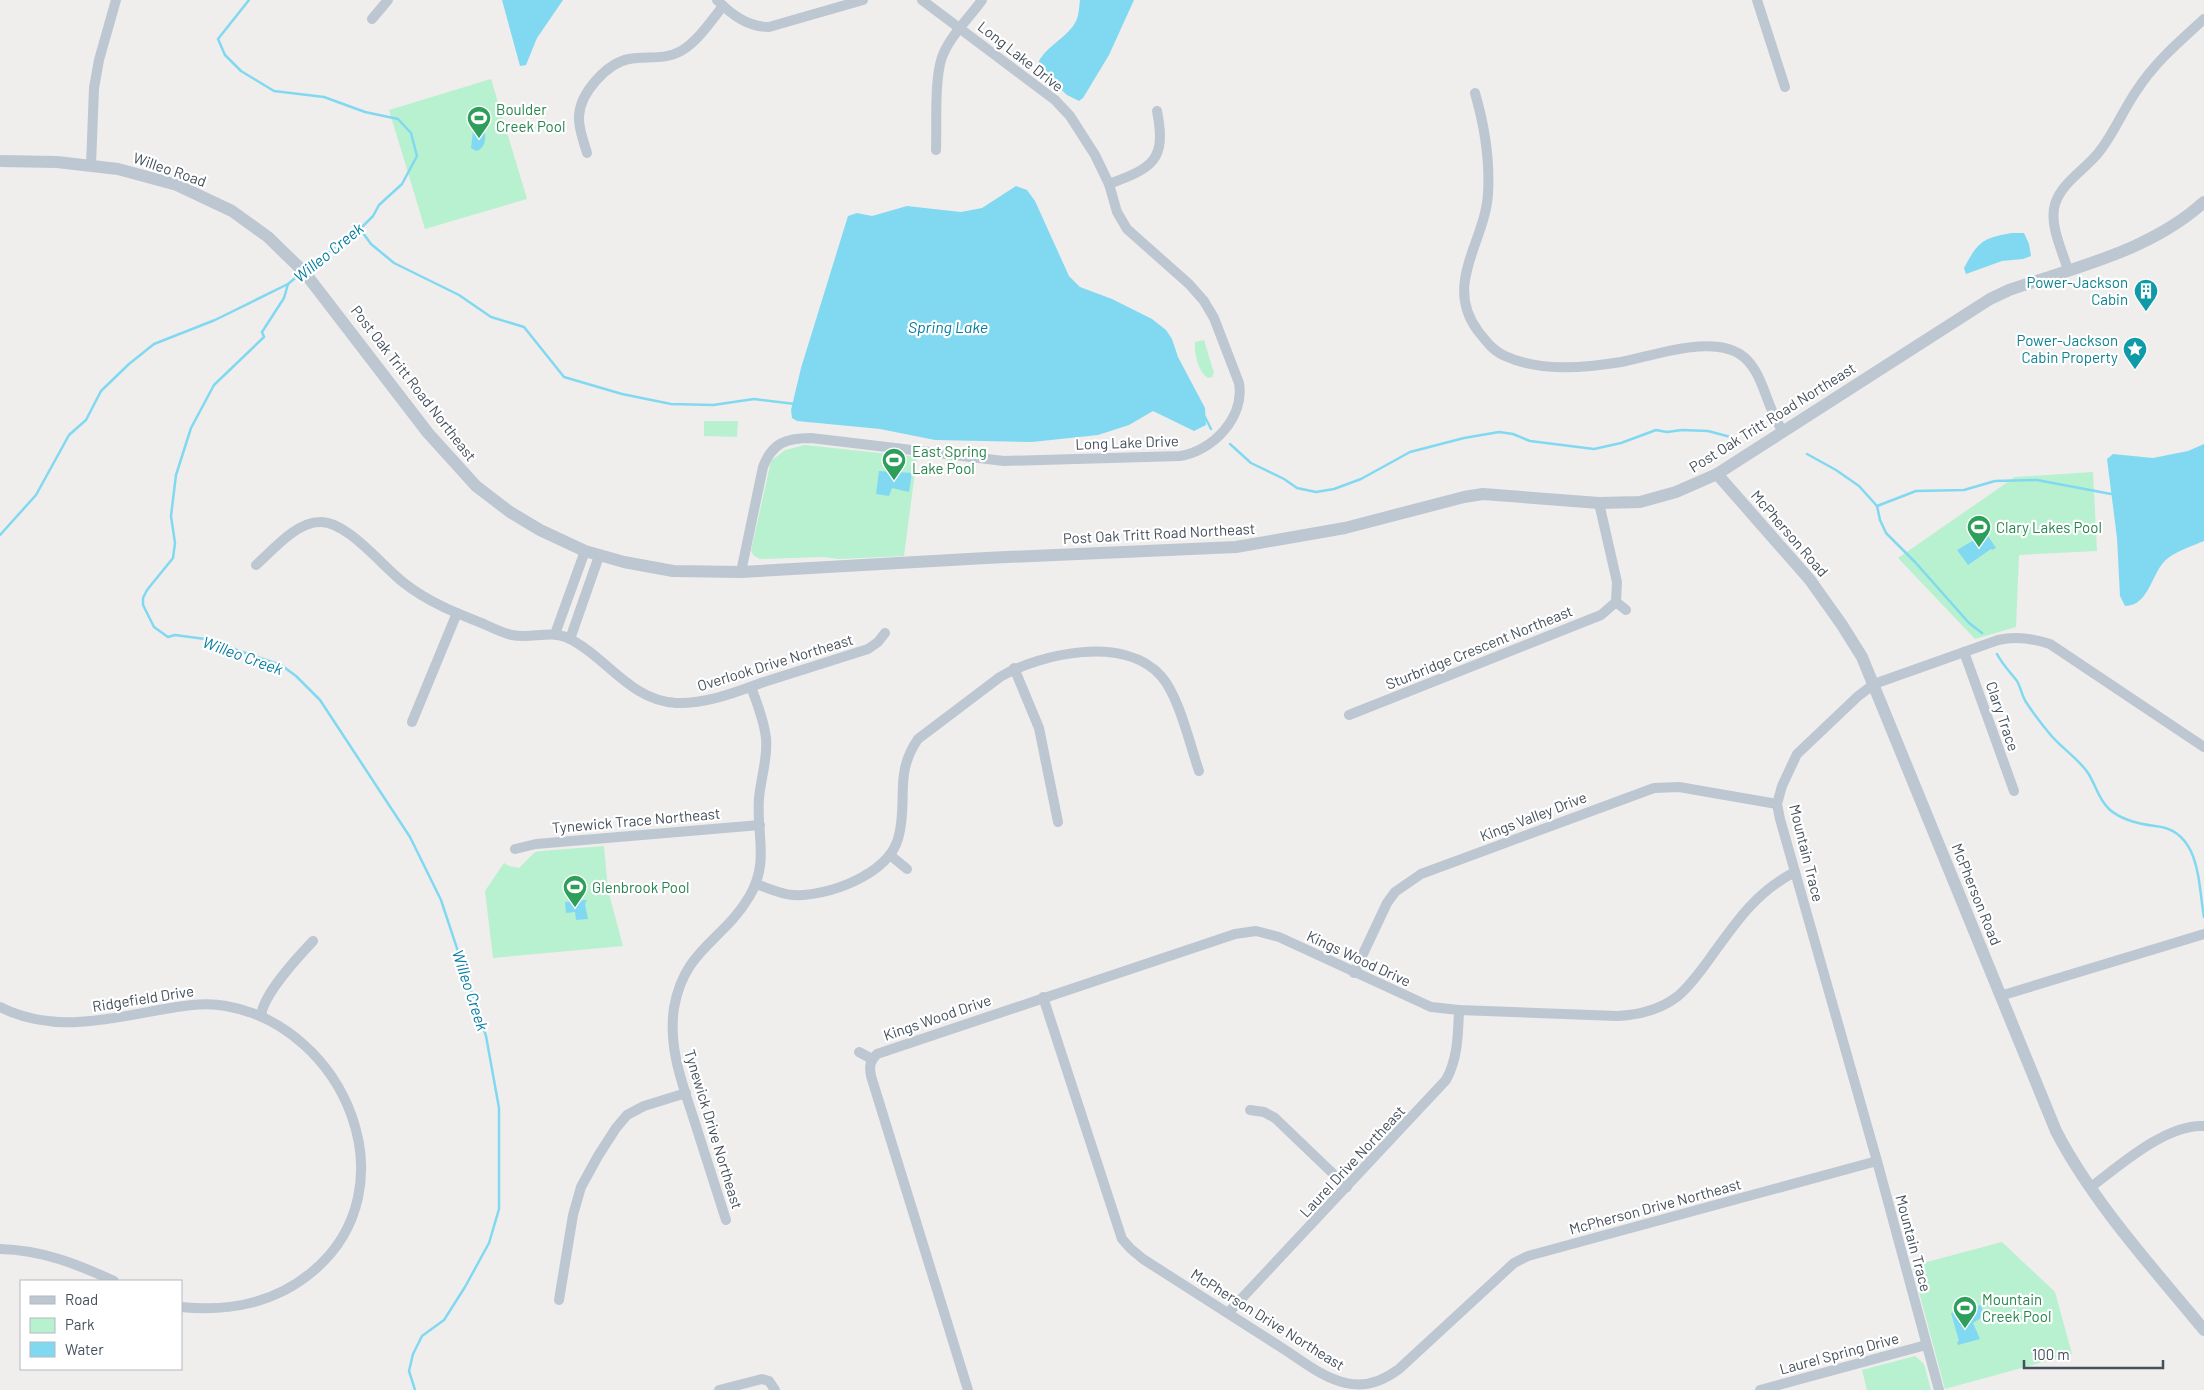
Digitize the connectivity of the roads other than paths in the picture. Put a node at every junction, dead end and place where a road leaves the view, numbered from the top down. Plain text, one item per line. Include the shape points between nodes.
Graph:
1 (116, 0) edge
2 (388, 0) edge
3 (863, 0) edge
4 (922, 0) edge
5 (982, 0) edge
6 (1757, 0) edge
7 (720, 3) edge
8 (372, 19) dead end
9 (2204, 19) edge
10 (961, 28) junction
11 (1785, 87) dead end
12 (1475, 93) dead end
13 (1157, 111) dead end
14 (936, 150) dead end
15 (587, 153) dead end
16 (0, 161) edge
17 (92, 165) junction
18 (1109, 184) junction
19 (2204, 202) edge
20 (2068, 270) junction
21 (305, 272) joint
22 (1782, 431) junction
23 (1717, 474) junction
24 (1599, 503) junction
25 (585, 551) junction
26 (600, 556) junction
27 (256, 565) dead end
28 (741, 572) junction
29 (1616, 602) junction
30 (1626, 610) dead end
31 (457, 613) junction
32 (885, 633) dead end
33 (555, 634) junction
34 (570, 639) junction
35 (1964, 652) junction
36 (1014, 668) junction
37 (1874, 684) junction
38 (752, 687) junction
39 (1349, 716) dead end
40 (412, 722) dead end
41 (2204, 747) edge
42 (1199, 771) dead end
43 (2014, 791) dead end
44 (1778, 804) junction
45 (1058, 822) dead end
46 (760, 824) junction
47 (515, 849) dead end
48 (890, 855) junction
49 (907, 869) dead end
50 (1795, 872) junction
51 (756, 884) junction
52 (2204, 934) edge
53 (313, 940) dead end
54 (1354, 973) junction
55 (2000, 996) junction
56 (1044, 997) junction
57 (0, 1007) edge
58 (1459, 1010) junction
59 (261, 1016) junction
60 (859, 1052) dead end
61 (872, 1059) junction
62 (686, 1093) junction
63 (1250, 1110) dead end
64 (2204, 1126) edge
65 (1877, 1161) junction
66 (1348, 1187) junction
67 (2091, 1187) junction
68 (726, 1220) dead end
69 (0, 1249) edge
70 (112, 1280) edge
71 (559, 1300) dead end
72 (182, 1307) edge
73 (1228, 1313) junction
74 (2204, 1330) edge
75 (1926, 1344) junction
76 (720, 1390) edge
77 (775, 1390) edge
78 (968, 1390) edge
79 (1760, 1390) edge
80 (1939, 1390) edge

1 - 17 street via 94,88
2 - 8 street
3 - 7 street via 769,27 745,22
4 - 10 street, Long Lake Drive
5 - 10 street
6 - 11 street
7 - 15 street via 682,50 662,57 626,60 603,72 580,107 579,123
9 - 20 street via 2153,68 2105,144 2058,198 2055,225
10 - 14 street via 947,47 939,68
10 - 18 street, Long Lake Drive via 1062,107 1095,155
12 - 22 street via 1481,113 1488,194 1465,276 1464,297 1473,324 1493,349 1519,361 1556,367 1601,365 1689,348 1713,347 1736,352 1755,370
13 - 18 street via 1161,140 1155,159 1137,174
16 - 17 street, Willeo Road
17 - 21 street, Willeo Road via 177,185 232,212 268,237
18 - 28 street, Long Lake Drive via 1117,212 1127,229 1204,301 1235,372 1240,393 1237,410 1209,446 1191,455 1180,456 1004,461 796,438 774,447 768,454
19 - 20 street, Post Oak Tritt Road Northeast via 2156,237
20 - 22 street, Post Oak Tritt Road Northeast via 1990,299
21 - 25 street, Post Oak Tritt Road Northeast via 428,433 465,475 510,512
22 - 23 street, Post Oak Tritt Road Northeast
23 - 24 street, Post Oak Tritt Road Northeast via 1656,499
23 - 37 street, McPherson Road via 1827,602 1862,657
24 - 28 street, Post Oak Tritt Road Northeast via 1483,494 1345,528 1236,547
24 - 29 street via 1617,582
25 - 26 street, Post Oak Tritt Road Northeast
25 - 33 street
26 - 28 street, Post Oak Tritt Road Northeast via 673,570
26 - 34 street
27 - 31 street, Overlook Drive Northeast via 306,524 333,524 403,583
29 - 30 street
29 - 39 street, Sturbridge Crescent Northeast via 1601,615
31 - 33 street, Overlook Drive Northeast via 513,635
31 - 40 street
32 - 38 street, Overlook Drive Northeast via 868,649
33 - 34 street, Overlook Drive Northeast
34 - 38 street, Overlook Drive Northeast via 629,686 660,700 694,702
35 - 37 street, Mountain Trace
35 - 41 street, Mountain Trace via 2010,638 2050,644
35 - 43 street, Clary Trace
36 - 42 street via 1048,657 1090,653 1126,655 1145,663 1161,675 1171,692
36 - 45 street via 1039,728
36 - 48 street via 926,731 912,749 902,776 900,830
37 - 44 street, Mountain Trace via 1797,754
37 - 55 street, McPherson Road
38 - 46 street, Tynewick Drive Northeast via 766,744 759,800
44 - 50 street, Mountain Trace
44 - 54 street, Kings Valley Drive via 1679,787 1654,788 1421,874 1395,892 1387,903
46 - 47 street, Tynewick Trace Northeast via 536,844
46 - 51 street, Tynewick Drive Northeast via 762,857
48 - 49 street
48 - 51 street via 864,876 816,893 790,894
50 - 58 street, Kings Wood Drive via 1773,883 1747,908 1691,983 1678,995 1650,1011 1617,1016
50 - 65 street, Mountain Trace
51 - 62 street, Tynewick Drive Northeast via 742,907 698,952 679,990 672,1029 673,1049
52 - 55 street
53 - 59 street via 281,978
54 - 56 street, Kings Wood Drive via 1279,937 1256,931 1235,934
54 - 58 street, Kings Wood Drive via 1431,1007
55 - 67 street, McPherson Road via 2065,1149
56 - 61 street, Kings Wood Drive via 884,1050
56 - 73 street, McPherson Drive Northeast via 1122,1239 1143,1258
57 - 59 street, Ridgefield Drive via 36,1020 68,1024 98,1022 200,1004 228,1006
58 - 66 street, Laurel Drive Northeast via 1454,1066 1446,1080
59 - 72 street, Ridgefield Drive via 310,1048 337,1082 359,1142 360,1182 356,1201 341,1238 330,1254 302,1281 256,1303 200,1309
60 - 61 street, Kings Wood Drive
61 - 78 street, Kings Wood Drive via 869,1067 871,1076
62 - 68 street, Tynewick Drive Northeast
62 - 71 street via 644,1106 628,1115 598,1156 581,1187
63 - 66 street via 1275,1118
64 - 67 street via 2189,1127 2164,1137
65 - 73 street, McPherson Drive Northeast via 1528,1256 1514,1263 1400,1369 1374,1383 1348,1384 1332,1378
65 - 75 street, Mountain Trace
66 - 73 street, Laurel Drive Northeast
67 - 74 street, McPherson Road
69 - 70 street via 50,1255
75 - 79 street, Laurel Spring Drive
75 - 80 street, Mountain Trace
76 - 77 street via 771,1377

